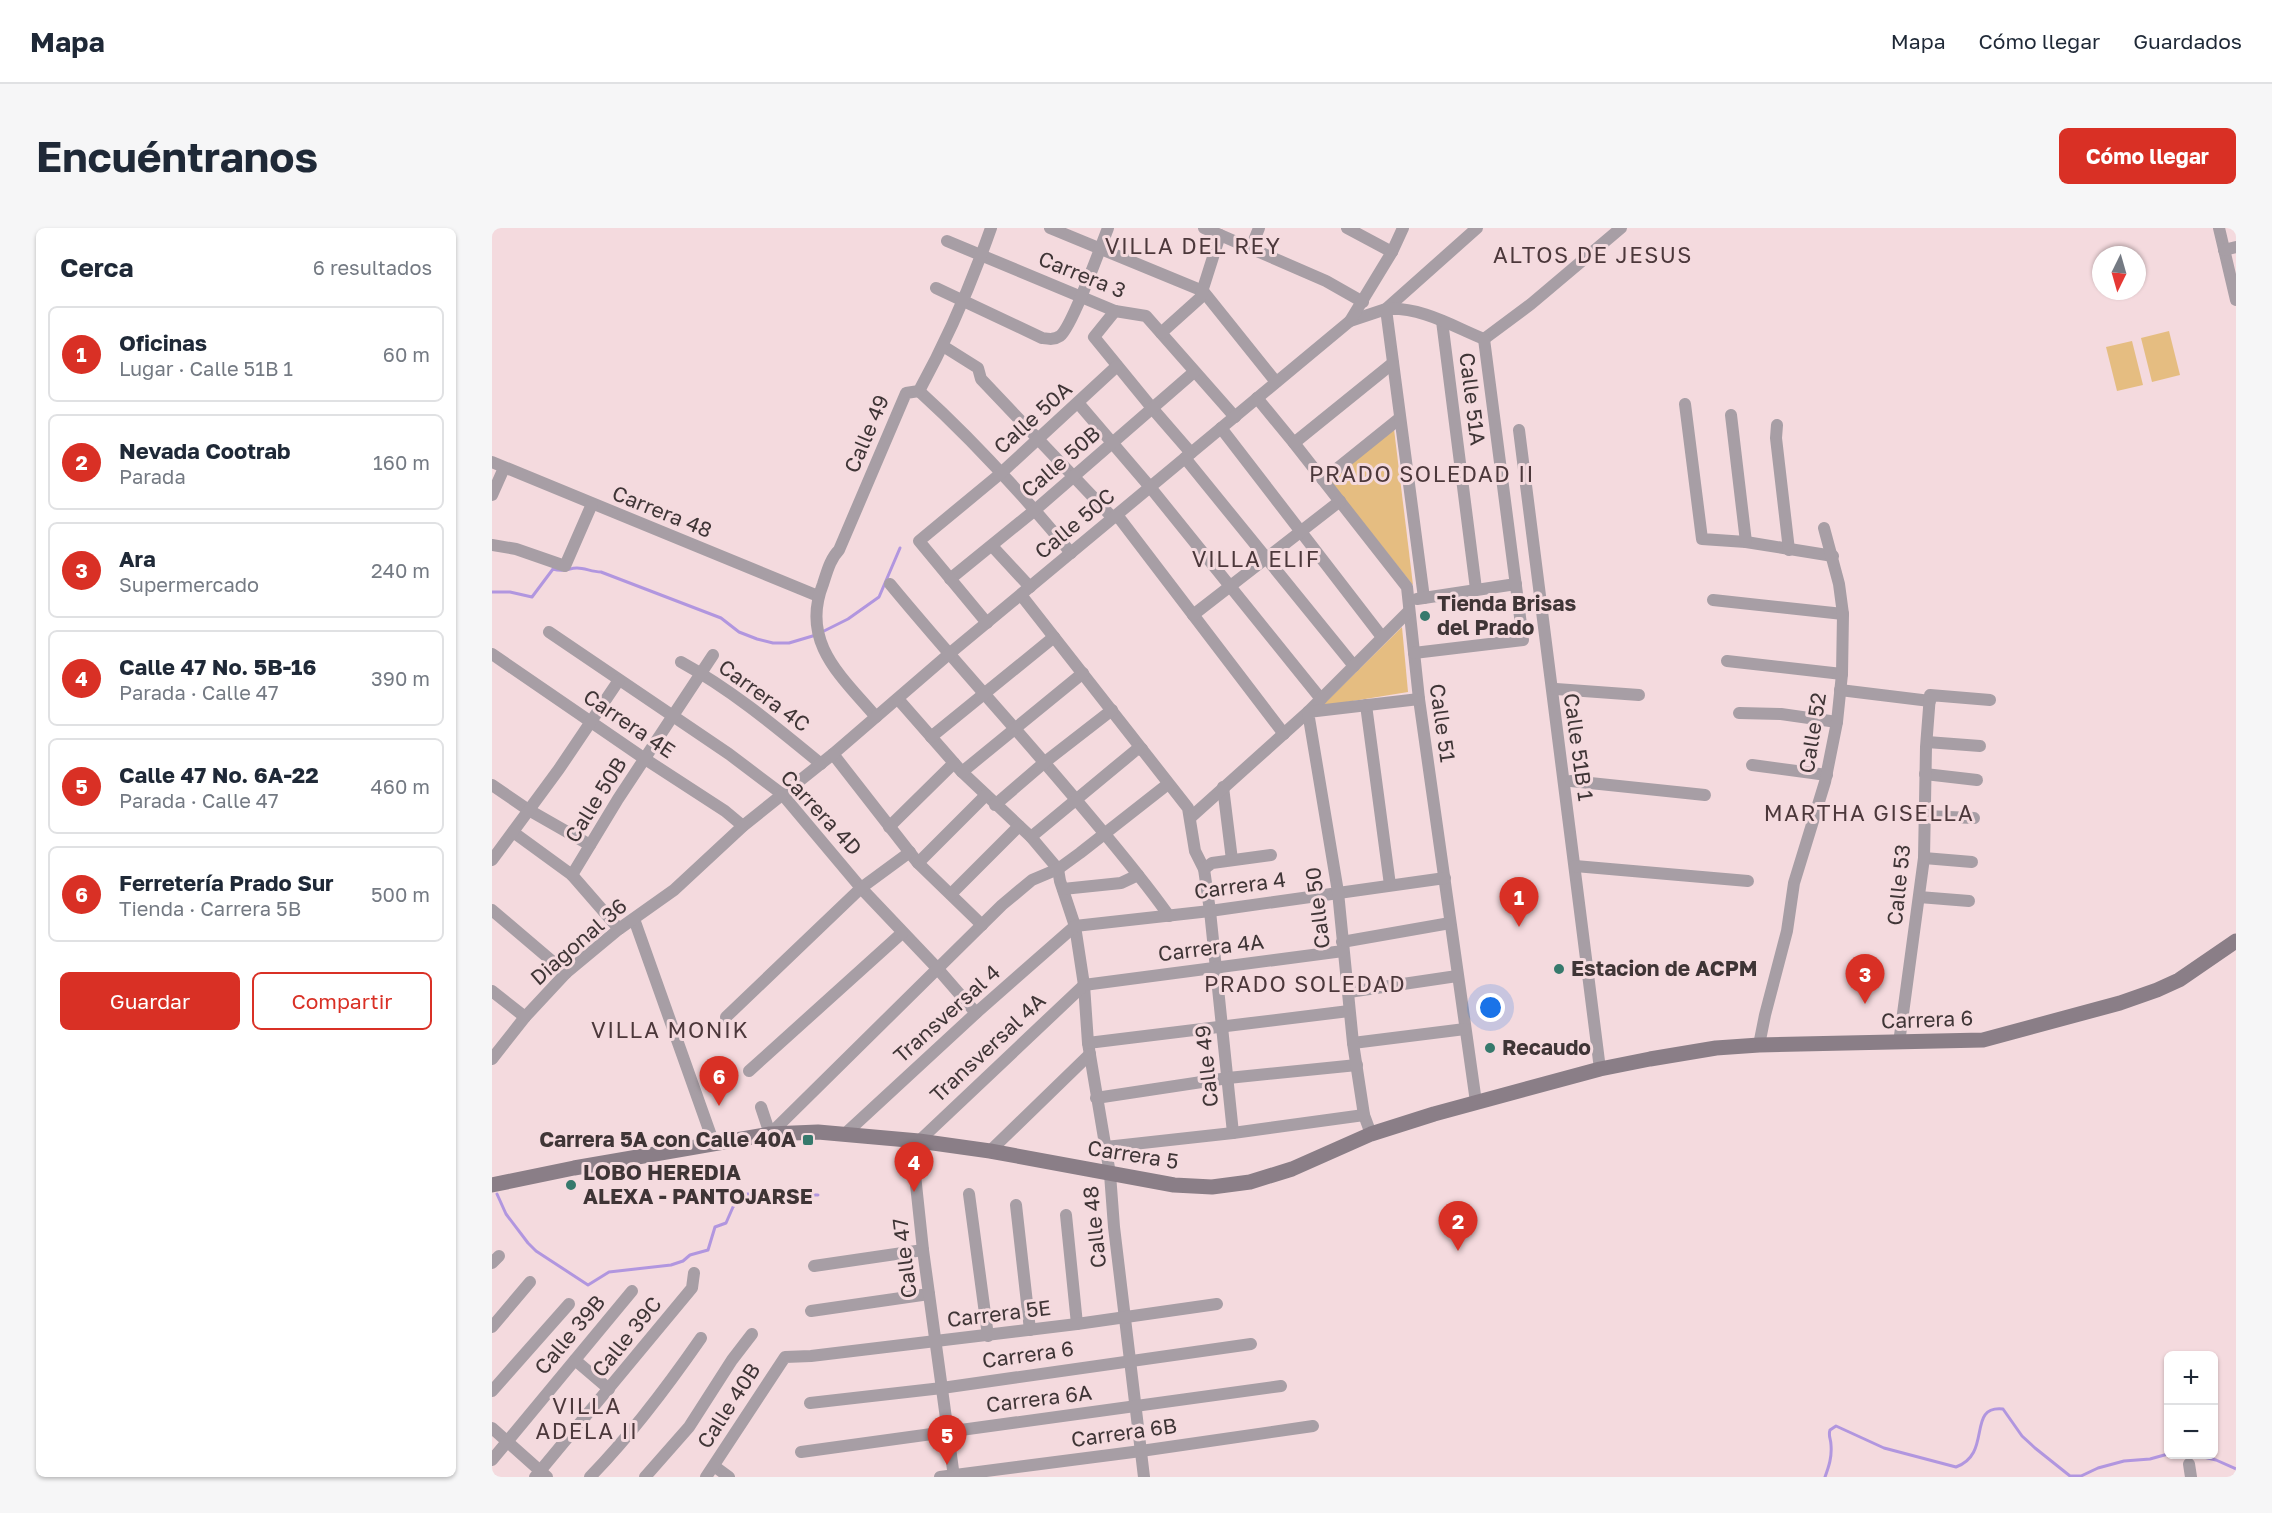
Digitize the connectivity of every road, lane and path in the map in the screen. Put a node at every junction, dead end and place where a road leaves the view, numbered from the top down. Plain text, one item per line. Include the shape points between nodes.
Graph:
1 (991, 228) edge
2 (1050, 228) edge
3 (1108, 228) edge
4 (1204, 228) edge
5 (1259, 228) edge
6 (1347, 228) edge
7 (1404, 228) edge
8 (1476, 228) edge
9 (1621, 228) edge
10 (2219, 228) edge
11 (1220, 235) junction
12 (947, 241) dead end
13 (1100, 248) junction
14 (1251, 248) junction
15 (2230, 248) edge
16 (1392, 252) junction
17 (981, 255) junction
18 (936, 288) dead end
19 (1203, 291) junction
20 (2235, 295) edge
21 (1081, 297) junction
22 (964, 300) junction
23 (1363, 302) junction
24 (1386, 309) junction
25 (1115, 311) junction
26 (1350, 321) junction
27 (1442, 321) junction
28 (1161, 333) junction
29 (1484, 339) junction
30 (943, 346) junction
31 (1393, 363) junction
32 (1117, 366) junction
33 (1194, 372) junction
34 (1276, 382) junction
35 (919, 390) junction
36 (1257, 398) junction
37 (1079, 404) junction
38 (1685, 404) dead end
39 (1152, 408) junction
40 (1731, 415) dead end
41 (1235, 417) junction
42 (1400, 417) junction
43 (1777, 425) dead end
44 (1221, 428) junction
45 (1519, 430) dead end
46 (1038, 438) junction
47 (1114, 442) junction
48 (1294, 443) junction
49 (1188, 455) junction
50 (492, 462) edge
51 (504, 468) junction
52 (1000, 474) junction
53 (1074, 476) junction
54 (1323, 480) junction
55 (1150, 487) junction
56 (492, 495) edge
57 (1340, 501) junction
58 (592, 504) junction
59 (1035, 510) junction
60 (1115, 516) junction
61 (1824, 528) dead end
62 (1301, 532) junction
63 (1746, 542) junction
64 (492, 545) edge
65 (992, 546) junction
66 (1789, 550) junction
67 (1071, 553) junction
68 (1833, 556) junction
69 (1267, 558) junction
70 (950, 579) junction
71 (890, 584) dead end
72 (1516, 584) junction
73 (1229, 586) junction
74 (1476, 589) junction
75 (1025, 591) junction
76 (818, 596) junction
77 (1424, 598) junction
78 (1713, 600) dead end
79 (1409, 606) junction
80 (1843, 614) junction
81 (1193, 615) junction
82 (987, 623) junction
83 (549, 632) dead end
84 (1054, 637) junction
85 (1382, 637) junction
86 (1414, 652) junction
87 (492, 654) edge
88 (949, 654) junction
89 (713, 655) dead end
90 (1728, 661) dead end
91 (681, 662) dead end
92 (1354, 666) junction
93 (701, 673) junction
94 (1083, 673) junction
95 (1842, 674) junction
96 (619, 680) junction
97 (1556, 689) dead end
98 (1840, 690) junction
99 (984, 693) junction
100 (1639, 696) dead end
101 (1930, 698) junction
102 (898, 699) junction
103 (1321, 699) junction
104 (1419, 699) junction
105 (1990, 700) dead end
106 (1366, 705) junction
107 (1112, 710) junction
108 (1308, 712) junction
109 (1739, 713) dead end
110 (673, 717) junction
111 (876, 717) junction
112 (590, 721) junction
113 (1837, 722) junction
114 (1015, 728) junction
115 (1284, 734) junction
116 (931, 737) junction
117 (1927, 742) junction
118 (1980, 746) dead end
119 (1142, 749) junction
120 (833, 754) junction
121 (645, 759) junction
122 (1046, 762) junction
123 (821, 764) junction
124 (1752, 765) dead end
125 (958, 768) junction
126 (1925, 774) junction
127 (1827, 775) junction
128 (1977, 780) dead end
129 (1571, 781) dead end
130 (1168, 784) junction
131 (492, 785) edge
132 (1223, 787) junction
133 (782, 794) junction
134 (986, 795) junction
135 (1705, 795) dead end
136 (1075, 799) junction
137 (995, 805) junction
138 (527, 809) junction
139 (1924, 816) junction
140 (1190, 818) junction
141 (1974, 818) dead end
142 (743, 826) junction
143 (1019, 826) junction
144 (889, 827) junction
145 (513, 832) junction
146 (1104, 834) junction
147 (1031, 837) junction
148 (590, 845) junction
149 (910, 852) junction
150 (1271, 855) dead end
151 (1924, 858) junction
152 (492, 860) edge
153 (1233, 860) junction
154 (1972, 862) dead end
155 (918, 863) junction
156 (1575, 866) junction
157 (1058, 869) junction
158 (1204, 869) junction
159 (572, 875) junction
160 (1138, 875) junction
161 (1445, 878) junction
162 (1748, 881) dead end
163 (1390, 885) junction
164 (861, 888) junction
165 (1063, 889) junction
166 (1338, 892) junction
167 (951, 894) junction
168 (1919, 897) junction
169 (1969, 901) dead end
170 (492, 910) edge
171 (1210, 911) junction
172 (1169, 916) junction
173 (634, 919) junction
174 (1450, 923) junction
175 (982, 925) junction
176 (1075, 926) junction
177 (619, 929) junction
178 (902, 933) junction
179 (2236, 941) edge
180 (1342, 946) junction
181 (1216, 967) junction
182 (937, 968) junction
183 (566, 973) junction
184 (1457, 976) junction
185 (1084, 985) junction
186 (492, 991) edge
187 (1349, 992) junction
188 (1349, 1011) junction
189 (976, 1013) junction
190 (525, 1017) junction
191 (726, 1017) dead end
192 (1222, 1027) junction
193 (1465, 1029) junction
194 (1353, 1043) junction
195 (1899, 1043) junction
196 (1759, 1045) junction
197 (1089, 1049) junction
198 (492, 1059) edge
199 (1357, 1065) junction
200 (1600, 1069) junction
201 (749, 1071) dead end
202 (1228, 1078) junction
203 (1096, 1098) junction
204 (1476, 1102) junction
205 (761, 1107) dead end
206 (1364, 1115) junction
207 (846, 1133) junction
208 (1233, 1133) junction
209 (770, 1134) junction
210 (1371, 1134) junction
211 (919, 1141) junction
212 (714, 1144) junction
213 (1106, 1147) junction
214 (990, 1151) junction
215 (1110, 1174) junction
216 (492, 1185) edge
217 (969, 1194) dead end
218 (1016, 1205) dead end
219 (1066, 1215) dead end
220 (922, 1250) junction
221 (814, 1266) dead end
222 (694, 1273) dead end
223 (530, 1282) dead end
224 (632, 1291) dead end
225 (929, 1294) junction
226 (569, 1304) dead end
227 (1217, 1304) dead end
228 (811, 1311) dead end
229 (1125, 1317) junction
230 (1077, 1324) junction
231 (492, 1327) edge
232 (1030, 1330) junction
233 (752, 1335) dead end
234 (988, 1336) junction
235 (701, 1338) dead end
236 (935, 1341) junction
237 (1251, 1344) dead end
238 (785, 1357) joint
239 (575, 1360) junction
240 (1130, 1361) junction
241 (1281, 1386) dead end
242 (942, 1388) junction
243 (609, 1389) junction
244 (492, 1391) edge
245 (810, 1403) dead end
246 (1135, 1406) junction
247 (1313, 1426) dead end
248 (492, 1428) edge
249 (948, 1430) junction
250 (506, 1441) junction
251 (1141, 1451) junction
252 (801, 1452) dead end
253 (492, 1460) edge
254 (2189, 1464) dead end
255 (714, 1466) junction
256 (541, 1475) edge
257 (953, 1476) edge
258 (590, 1477) edge
259 (645, 1477) edge
260 (706, 1477) edge
261 (729, 1477) edge
262 (940, 1477) edge
263 (1144, 1477) edge
264 (2191, 1477) edge

1 - 17 street, Calle 49
2 - 13 street
3 - 13 street
4 - 11 street
5 - 14 street
6 - 16 street
7 - 16 street, Calle 50C
8 - 24 street
9 - 29 street
10 - 15 street
11 - 14 street
11 - 19 street
12 - 17 street, Carrera 3
13 - 19 street
13 - 21 street
14 - 23 street
15 - 20 street
16 - 23 street, Calle 50C
17 - 21 street, Carrera 3
17 - 22 street, Calle 49
18 - 22 street
19 - 28 street
19 - 34 street
21 - 22 street via 1062,335 1052,339 1042,338
21 - 25 street, Carrera 3
22 - 30 street, Calle 49
23 - 26 street, Calle 50C
24 - 26 street
24 - 27 street via 1419,311
24 - 31 street
25 - 28 street, Carrera 3 via 1146,316
25 - 32 street via 1094,337
26 - 34 street, Calle 50C
27 - 29 street
27 - 74 street, Calle 51A
28 - 33 street, Carrera 3
29 - 72 street
30 - 35 street, Calle 49
30 - 46 street via 978,368 981,379
31 - 42 street
31 - 48 street
32 - 37 street, Calle 50A
32 - 39 street
33 - 39 street, Calle 50B
33 - 41 street, Carrera 3
34 - 36 street, Calle 50C
35 - 52 street via 963,431
35 - 76 street, Calle 49 via 906,393
36 - 41 street, Calle 50C
36 - 48 street, Calle 51
37 - 46 street, Calle 50A
37 - 47 street
38 - 63 street via 1702,539
39 - 47 street, Calle 50B
39 - 49 street
40 - 63 street
41 - 44 street, Calle 50C
42 - 54 street
42 - 77 street
43 - 66 street
44 - 49 street, Calle 50C
44 - 62 street
45 - 156 street, Calle 51B 1
46 - 52 street, Calle 50A
46 - 53 street
47 - 53 street, Calle 50B
47 - 55 street
48 - 54 street, Calle 51
49 - 55 street, Calle 50C
49 - 69 street
50 - 51 street, Carrera 48
51 - 56 street
51 - 58 street, Carrera 48
52 - 59 street
52 - 70 street, Calle 50A via 920,541
53 - 59 street, Calle 50B
53 - 60 street
54 - 57 street, Calle 51
55 - 60 street, Calle 50C
55 - 73 street
57 - 62 street
57 - 79 street, Calle 51 via 1407,587
58 - 64 street via 565,566
58 - 76 street, Carrera 48
59 - 65 street, Calle 50B
59 - 67 street
60 - 67 street, Calle 50C
60 - 81 street
61 - 68 street, Calle 52
62 - 69 street
62 - 85 street
63 - 66 street
65 - 70 street, Calle 50B
65 - 75 street
66 - 68 street
67 - 75 street, Calle 50C
68 - 80 street, Calle 52
69 - 73 street
69 - 92 street
70 - 82 street
71 - 88 street
72 - 74 street
72 - 86 street via 1523,640
73 - 81 street
73 - 103 street
74 - 77 street
75 - 82 street, Calle 50C
75 - 84 street
76 - 111 street, Calle 49 via 817,635 836,670
77 - 79 street
78 - 80 street
79 - 85 street
79 - 86 street, Calle 51
80 - 95 street, Calle 52
81 - 115 street
82 - 88 street, Calle 50C
83 - 96 street, Carrera 4D
84 - 94 street
84 - 99 street
85 - 92 street
86 - 104 street, Calle 51
87 - 112 street, Carrera 4E
88 - 99 street
88 - 102 street, Calle 50C
89 - 93 street, Calle 50B
90 - 95 street
91 - 93 street, Carrera 4C
92 - 103 street
93 - 110 street, Calle 50B
93 - 123 street, Carrera 4C
94 - 107 street
94 - 114 street
95 - 98 street, Calle 52
96 - 110 street, Carrera 4D
96 - 112 street
97 - 100 street
98 - 101 street
98 - 113 street, Calle 52
99 - 114 street
99 - 116 street
101 - 105 street
101 - 117 street, Calle 53
102 - 111 street, Calle 50C
102 - 116 street
103 - 108 street
104 - 106 street
104 - 161 street, Calle 51
106 - 108 street
106 - 163 street
107 - 119 street
107 - 122 street
108 - 115 street
108 - 166 street, Calle 50
109 - 113 street
110 - 121 street, Calle 50B
110 - 133 street, Carrera 4D
111 - 120 street, Calle 50C
112 - 121 street, Carrera 4E
112 - 138 street
113 - 127 street, Calle 52
114 - 122 street
114 - 125 street
115 - 132 street
116 - 125 street
117 - 118 street
117 - 126 street, Calle 53
119 - 130 street
119 - 136 street
120 - 123 street, Calle 50C
120 - 144 street
121 - 142 street, Carrera 4E
121 - 148 street, Calle 50B
122 - 136 street
122 - 137 street
123 - 133 street, Calle 50C
124 - 127 street
125 - 134 street
125 - 144 street
126 - 128 street
126 - 139 street, Calle 53
127 - 196 street, Calle 52 via 1794,883 1787,931
129 - 135 street
130 - 140 street via 1188,808
130 - 146 street
131 - 138 street
132 - 140 street
132 - 153 street
133 - 142 street, Calle 50C
133 - 164 street, Carrera 4D
134 - 137 street
134 - 155 street
136 - 146 street
136 - 147 street
137 - 143 street
138 - 145 street
138 - 148 street
139 - 141 street
139 - 151 street, Calle 53
140 - 158 street, Calle 49 via 1195,851
142 - 173 street, Diagonal 36 via 674,890
143 - 147 street
143 - 167 street
144 - 149 street
145 - 152 street
145 - 159 street
146 - 157 street
146 - 160 street
147 - 157 street
148 - 159 street, Calle 50B
149 - 155 street
149 - 164 street
150 - 153 street
151 - 154 street
151 - 168 street, Calle 53
153 - 158 street via 1212,863
155 - 167 street
156 - 162 street
156 - 200 street, Calle 51B 1
157 - 165 street, Calle 48
157 - 175 street via 1032,880
158 - 171 street, Calle 49
159 - 177 street
160 - 165 street via 1121,883
160 - 172 street
161 - 163 street, Carrera 4
161 - 174 street, Calle 51
163 - 166 street, Carrera 4
164 - 178 street, Carrera 4D
164 - 191 street
165 - 176 street, Calle 48
166 - 171 street, Carrera 4
166 - 180 street, Calle 50
167 - 175 street
168 - 169 street
168 - 195 street, Calle 53
170 - 183 street
171 - 172 street, Carrera 4
171 - 181 street, Calle 49
172 - 176 street, Carrera 4
173 - 177 street, Diagonal 36
173 - 212 street
174 - 180 street, Carrera 4A
174 - 184 street, Calle 51
175 - 182 street
176 - 185 street, Calle 48
176 - 189 street, Transversal 4
177 - 183 street, Diagonal 36
178 - 182 street, Carrera 4D
178 - 201 street
179 - 195 main road, Carrera 6 via 2179,980 2120,1003 1983,1040
180 - 181 street, Carrera 4A
180 - 187 street, Calle 50
181 - 185 street, Carrera 4A
181 - 192 street, Calle 49
182 - 189 street, Carrera 4D
182 - 209 street
183 - 190 street, Diagonal 36
184 - 187 street
184 - 193 street, Calle 51
185 - 197 street, Calle 48
185 - 211 street, Transversal 4A
186 - 190 street
187 - 188 street, Calle 50
188 - 192 street
188 - 194 street, Calle 50
189 - 207 street, Transversal 4
190 - 198 street, Diagonal 36
192 - 197 street
192 - 202 street, Calle 49
193 - 194 street
193 - 204 street, Calle 51
194 - 199 street, Calle 50
195 - 196 main road, Carrera 6
196 - 200 main road, Carrera 6 via 1716,1048
197 - 203 street, Calle 48
197 - 214 street
199 - 202 street
199 - 206 street, Calle 50
200 - 204 main road, Carrera 6
202 - 203 street
202 - 208 street, Calle 49
203 - 213 street, Calle 48
204 - 210 main road, Carrera 5
205 - 209 street
206 - 208 street, Carrera 5
206 - 210 street, Calle 50
207 - 209 main road, Carrera 5
207 - 211 main road, Carrera 5
208 - 213 street, Carrera 5
209 - 212 main road, Carrera 5
210 - 215 main road, Carrera 5 via 1292,1169 1250,1182 1212,1187 1174,1185
211 - 214 main road, Carrera 5
211 - 220 street, Calle 47 via 915,1175
212 - 216 main road, Carrera 5
213 - 215 street, Calle 48
214 - 215 main road, Carrera 5
215 - 229 street, Calle 48
217 - 234 street
218 - 232 street
219 - 230 street
220 - 221 street
220 - 225 street, Calle 47
222 - 243 street, Calle 39C via 692,1287
223 - 231 street
224 - 239 street, Calle 39B
225 - 228 street
225 - 236 street, Calle 47
226 - 244 street
227 - 229 street, Carrera 5E
229 - 230 street, Carrera 5E
229 - 240 street, Calle 48
230 - 232 street, Carrera 5E
232 - 234 street, Carrera 5E
233 - 259 street via 689,1427
234 - 236 street, Carrera 5E
235 - 258 street via 654,1405
236 - 238 street, Carrera 5E
236 - 242 street, Calle 47
237 - 240 street, Carrera 6
238 - 255 street, Calle 40B
239 - 243 street
239 - 250 street, Calle 39B
240 - 242 street, Carrera 6
240 - 246 street, Calle 48
241 - 246 street, Carrera 6A
242 - 245 street, Carrera 6
242 - 249 street, Calle 47
243 - 256 street, Calle 39C
246 - 249 street, Carrera 6A
246 - 251 street, Calle 48
247 - 251 street, Carrera 6B
248 - 250 street
249 - 252 street, Carrera 6A
249 - 257 street, Calle 47
250 - 253 street, Calle 39B
250 - 256 street
251 - 257 street, Carrera 6B
251 - 263 street, Calle 48
254 - 264 street
255 - 260 street, Calle 40B
255 - 261 street
257 - 262 street, Carrera 6B

